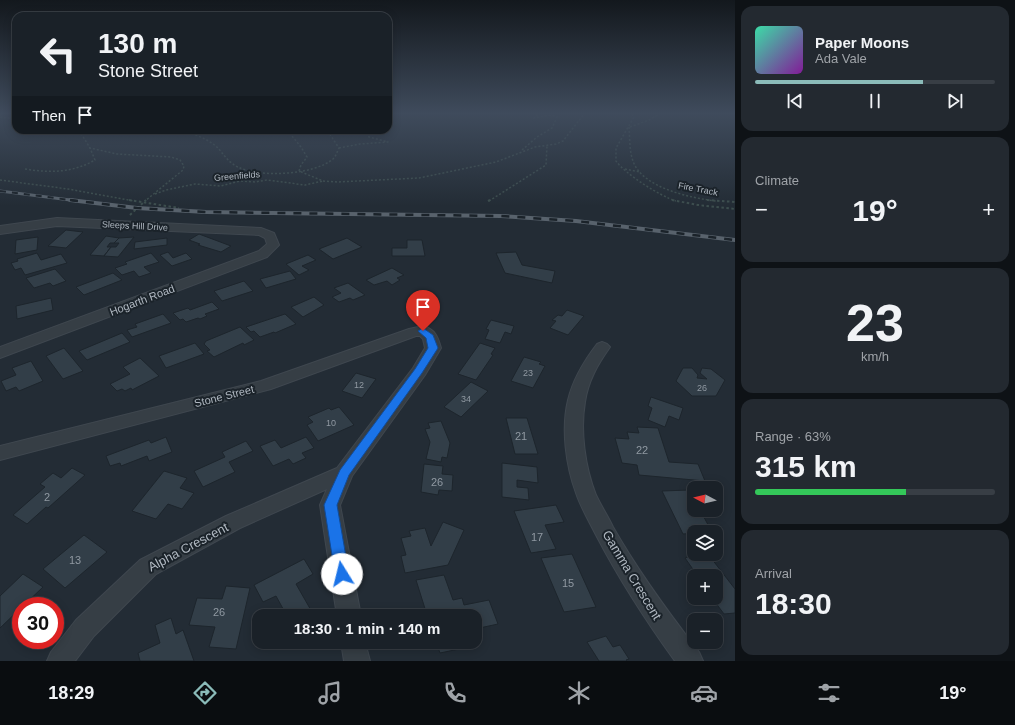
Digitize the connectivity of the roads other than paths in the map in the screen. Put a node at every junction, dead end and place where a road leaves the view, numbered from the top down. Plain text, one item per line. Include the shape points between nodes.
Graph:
1 (0, 230) edge
2 (270, 236) joint
3 (602, 347) dead end
4 (0, 353) edge
5 (0, 453) edge
6 (344, 473) junction
7 (348, 609) edge
8 (354, 649) edge
9 (60, 661) edge
10 (356, 661) edge
11 (690, 661) edge

1 - 2 street, Sleeps Hill Drive via 57,222 261,232
2 - 4 street, Hogarth Road via 273,245 263,254
3 - 11 street, Gamma Crescent via 592,360 575,409 575,447 586,493 616,553 659,621
5 - 6 street, Stone Street via 265,385 423,331 430,337 433,348
6 - 7 street via 330,505
6 - 9 street, Alpha Crescent via 234,522 148,567 85,628
8 - 10 street

